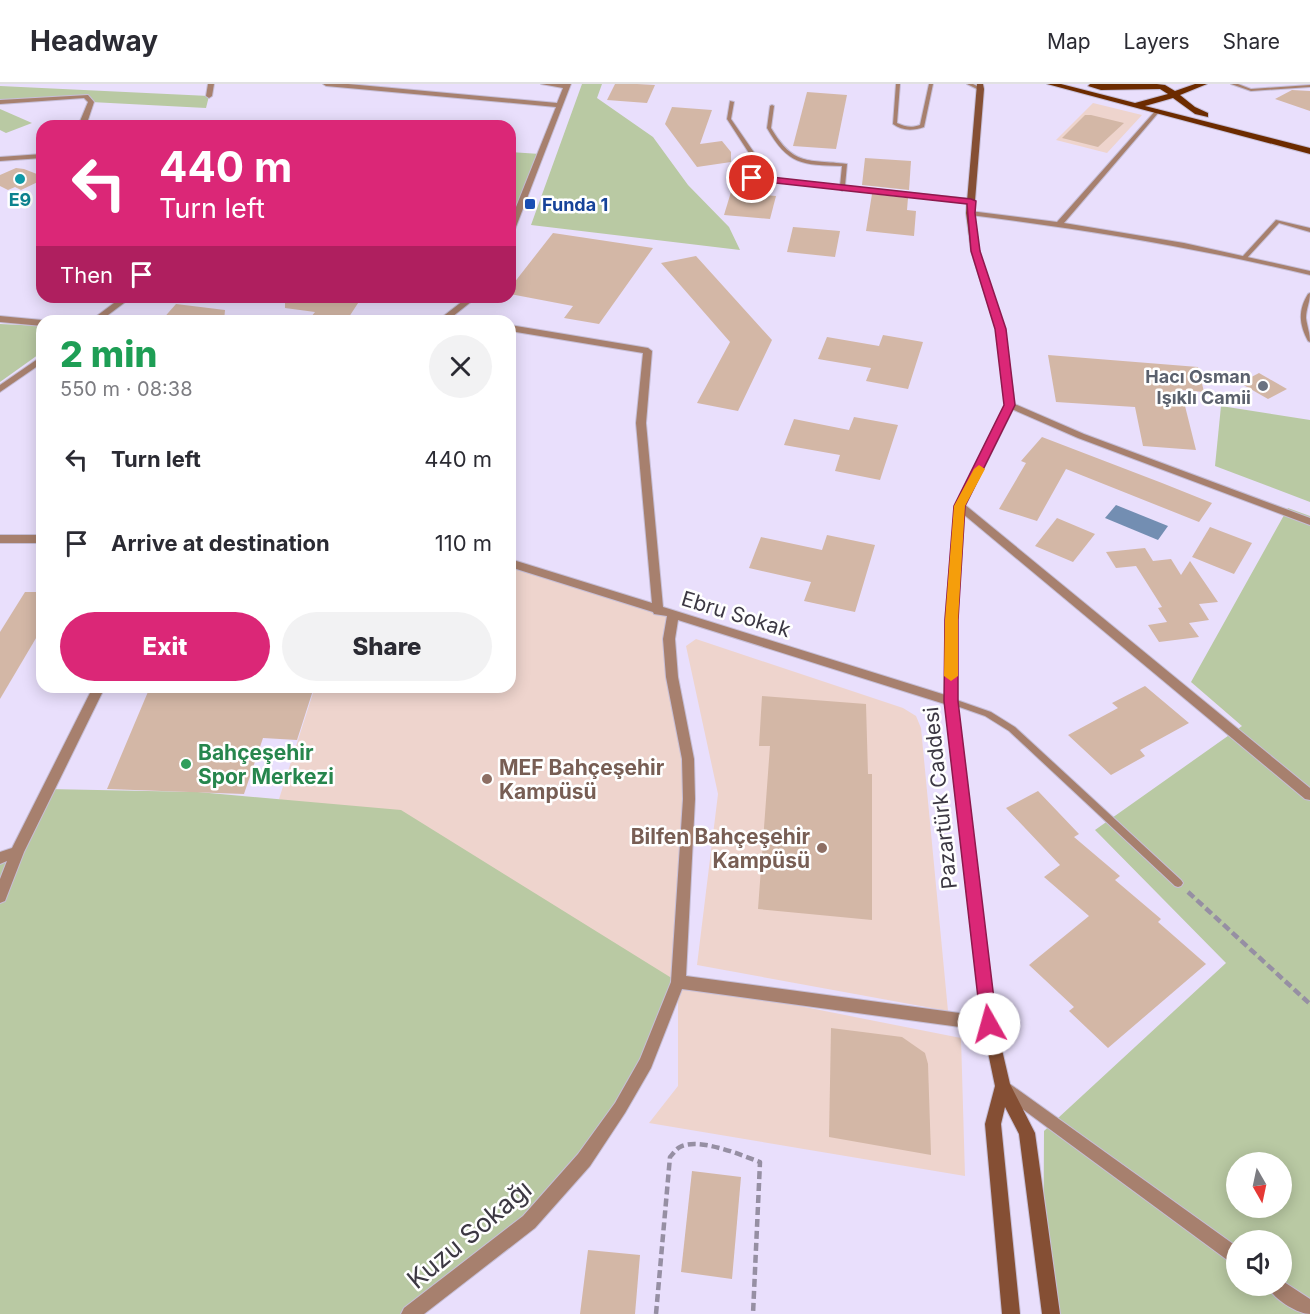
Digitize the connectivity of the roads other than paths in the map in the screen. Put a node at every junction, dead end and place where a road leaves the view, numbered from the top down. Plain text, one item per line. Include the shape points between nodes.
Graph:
1 (212, 84) edge
2 (326, 84) edge
3 (388, 84) edge
4 (544, 84) edge
5 (898, 84) edge
6 (931, 84) edge
7 (969, 84) edge
8 (1051, 84) edge
9 (1081, 84) edge
10 (1152, 84) edge
11 (1203, 84) edge
12 (1233, 84) edge
13 (568, 85) edge
14 (1142, 85) edge
15 (983, 86) edge
16 (1112, 86) edge
17 (1310, 86) edge
18 (396, 90) junction
19 (1172, 94) junction
20 (209, 96) dead end
21 (0, 102) edge
22 (732, 102) dead end
23 (1123, 102) junction
24 (559, 105) junction
25 (772, 106) dead end
26 (1157, 111) junction
27 (84, 120) edge
28 (1310, 142) edge
29 (1310, 151) edge
30 (36, 156) edge
31 (0, 159) edge
32 (842, 189) junction
33 (971, 207) junction
34 (516, 209) edge
35 (1060, 223) junction
36 (1310, 230) edge
37 (1245, 257) junction
38 (1310, 273) edge
39 (1310, 295) edge
40 (120, 303) edge
41 (464, 303) edge
42 (102, 315) edge
43 (449, 315) edge
44 (0, 319) edge
45 (36, 322) edge
46 (516, 329) edge
47 (1310, 340) edge
48 (36, 363) edge
49 (0, 389) edge
50 (1010, 405) junction
51 (960, 506) junction
52 (1310, 522) edge
53 (0, 539) edge
54 (36, 539) edge
55 (516, 564) edge
56 (658, 610) junction
57 (673, 615) junction
58 (96, 693) edge
59 (951, 701) junction
60 (1310, 795) edge
61 (17, 852) junction
62 (0, 858) edge
63 (1178, 883) road end
64 (0, 897) edge
65 (678, 982) junction
66 (989, 1024) junction
67 (1003, 1086) junction
68 (1226, 1249) edge
69 (1290, 1296) edge
70 (1310, 1310) edge
71 (410, 1314) edge
72 (1011, 1314) edge
73 (1051, 1314) edge

1 - 20 street
2 - 18 street
3 - 18 street
4 - 13 street
5 - 6 lane via 895,124 914,129 922,126
7 - 15 lane
8 - 23 main road
9 - 16 main road
10 - 14 main road
11 - 19 main road
12 - 17 lane via 1248,90
13 - 24 street
14 - 16 main road
14 - 19 main road via 1161,87
15 - 33 street
16 - 23 main road via 1114,95
18 - 24 street
19 - 23 main road via 1150,102
19 - 28 main road via 1197,112
21 - 27 street via 86,96 91,102
22 - 32 lane via 729,119 761,167 752,178
23 - 26 main road
24 - 34 street
25 - 32 lane via 769,128 793,159 845,165
26 - 29 main road
26 - 35 street
30 - 31 street
32 - 33 lane
33 - 35 street
33 - 50 street via 975,251 1000,329
35 - 37 street
36 - 37 lane via 1278,221
37 - 38 street
39 - 47 lane via 1302,319
40 - 42 street
41 - 43 street
44 - 45 street
46 - 56 street via 648,351 641,423
48 - 49 street
50 - 51 street, Pazartürk Caddesi
50 - 52 street via 1081,436
51 - 59 street, Pazartürk Caddesi via 951,620
51 - 60 street
53 - 54 street
55 - 56 street, Ebru Sokak
56 - 57 street, Ebru Sokak
57 - 59 street, Ebru Sokak
57 - 65 street, Kuzu Sokağı via 669,639 672,677 688,759 689,799
58 - 61 street
59 - 63 lane via 988,714 1012,729
59 - 66 street, Pazartürk Caddesi
61 - 62 street
61 - 64 street
65 - 66 street
65 - 71 street, Kuzu Sokağı via 646,1063 584,1160 529,1222
66 - 67 street, Pazartürk Caddesi
67 - 68 street
67 - 72 street, Pazartürk Caddesi via 993,1124
67 - 73 street, Pazartürk Caddesi via 1027,1133
69 - 70 street

